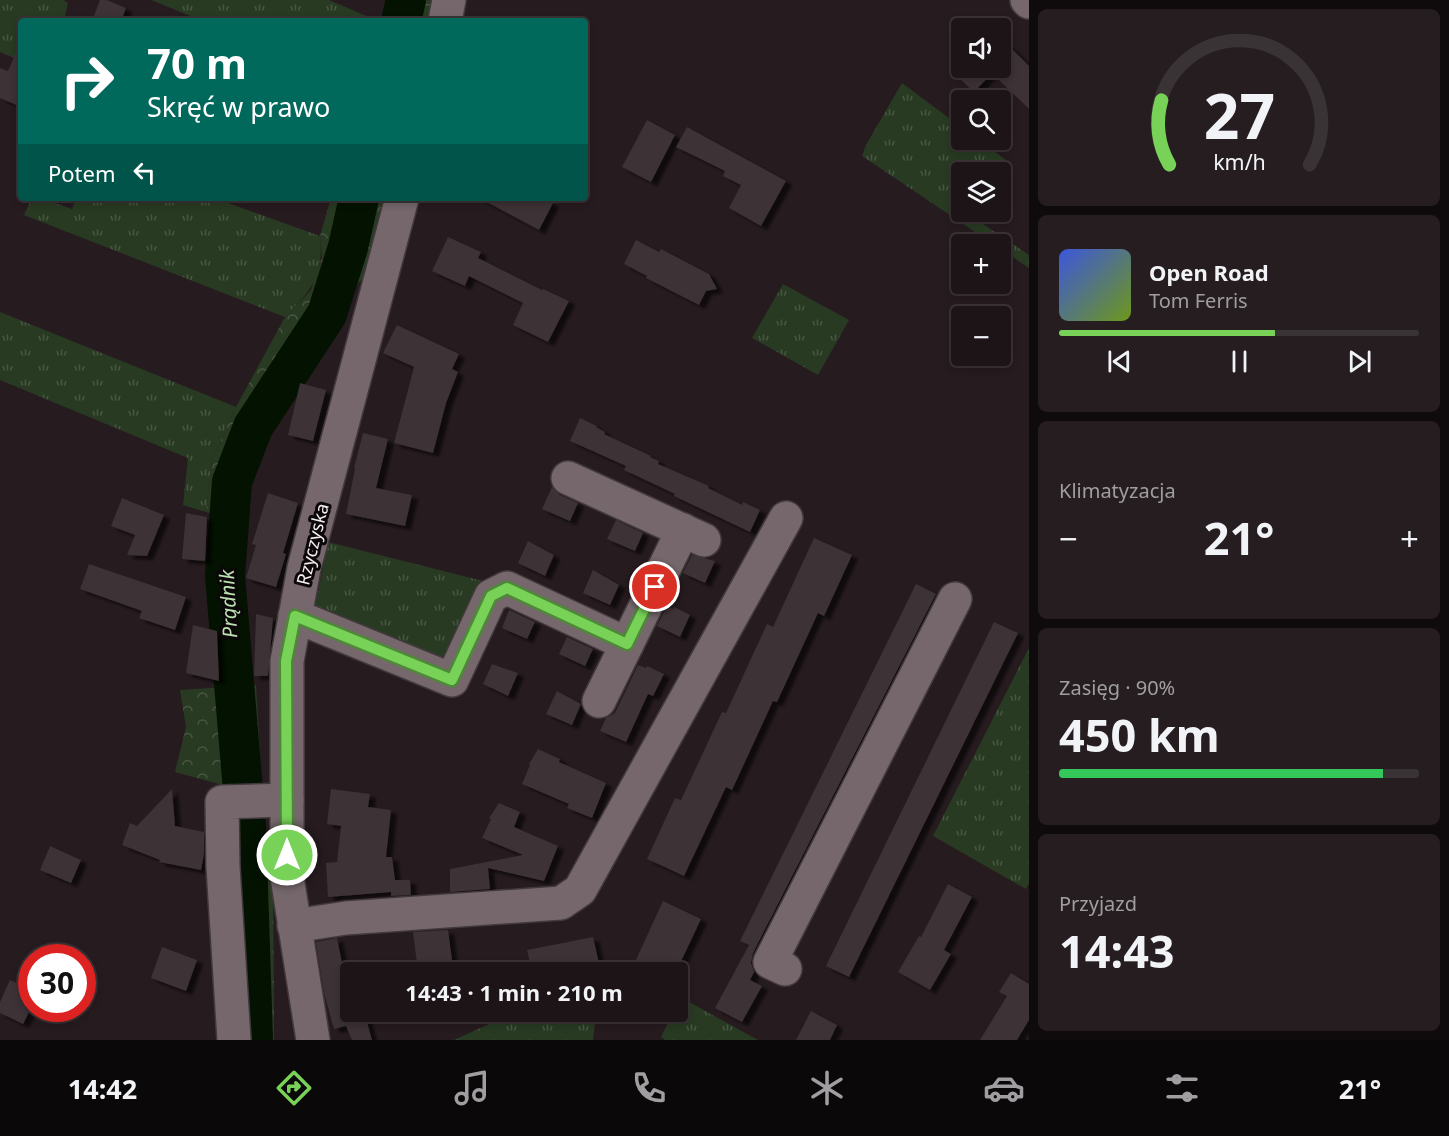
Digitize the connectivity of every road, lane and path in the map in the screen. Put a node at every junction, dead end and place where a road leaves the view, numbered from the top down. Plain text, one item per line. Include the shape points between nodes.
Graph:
1 (449, 0) edge
2 (446, 18) edge
3 (401, 201) edge
4 (568, 478) dead end
5 (786, 518) dead end
6 (956, 599) dead end
7 (295, 616) junction
8 (627, 644) junction
9 (600, 700) dead end
10 (259, 801) junction
11 (294, 926) junction
12 (785, 969) dead end
13 (234, 1040) edge
14 (313, 1040) edge

1 - 2 street
3 - 7 street, Rzyczyska via 304,568
4 - 8 street via 693,535
5 - 11 street via 580,890 561,903 346,918
6 - 12 street via 770,962
7 - 8 street via 452,680 491,596 507,588
7 - 10 street, Rzyczyska
8 - 9 street
10 - 11 street, Rzyczyska via 287,877
10 - 13 street via 222,802
11 - 14 street, Rzyczyska

